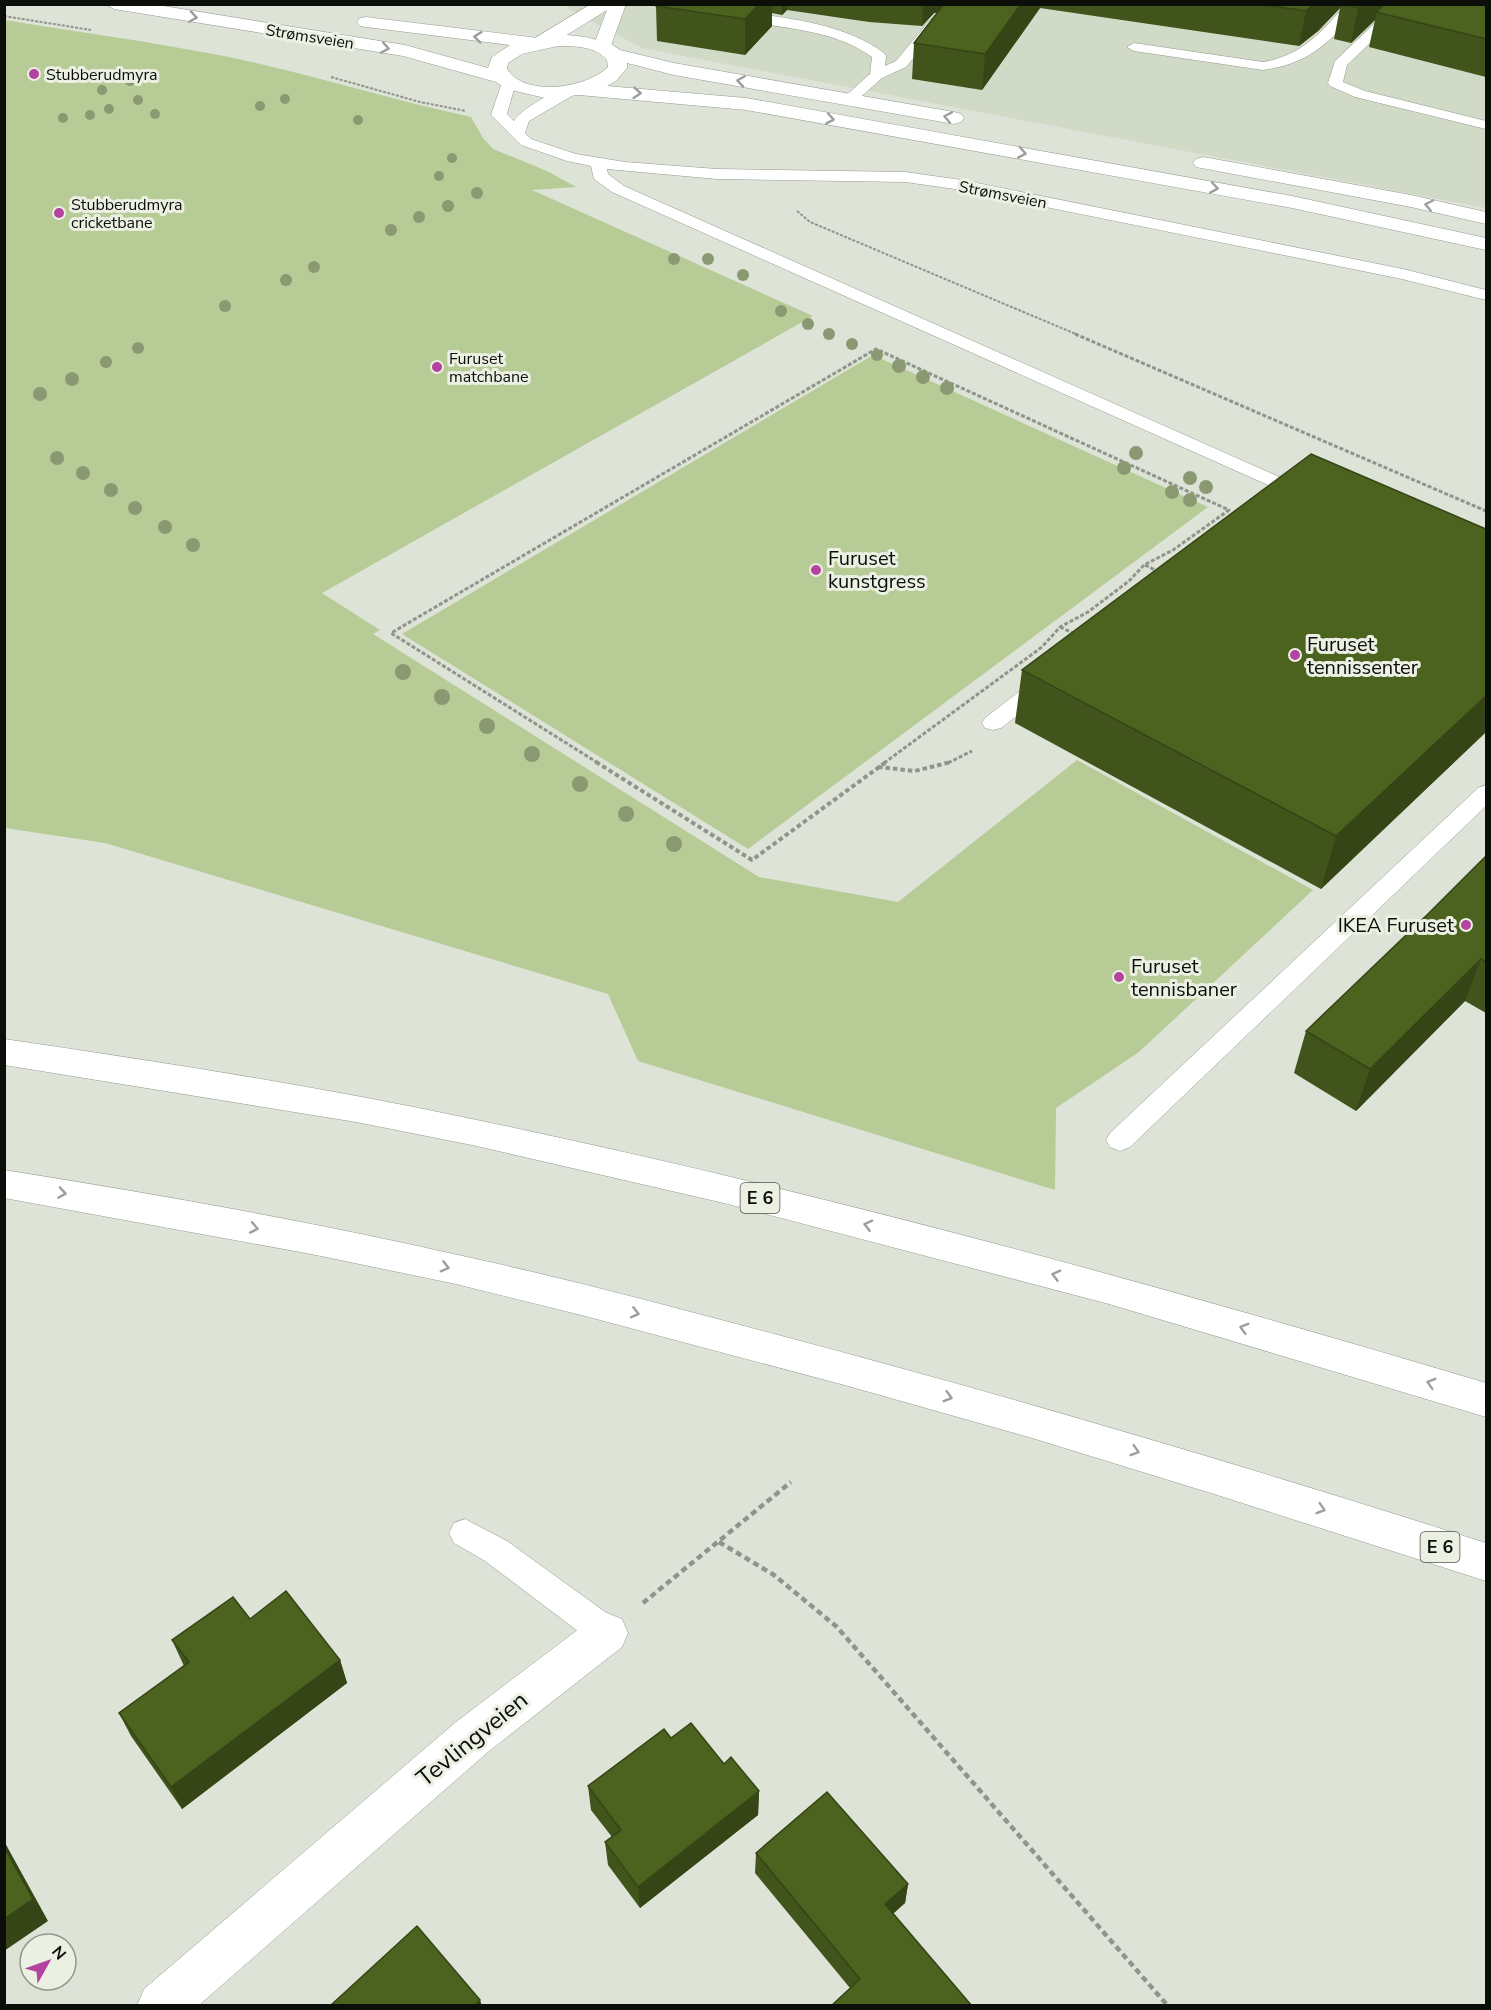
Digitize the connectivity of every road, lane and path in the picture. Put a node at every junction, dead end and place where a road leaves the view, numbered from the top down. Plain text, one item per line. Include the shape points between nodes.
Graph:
1 (114, 4) edge
2 (604, 4) edge
3 (617, 4) edge
4 (1354, 4) edge
5 (1404, 4) edge
6 (720, 11) edge
7 (939, 18) edge
8 (349, 20) dead end
9 (539, 42) junction
10 (1134, 47) dead end
11 (608, 51) junction
12 (877, 75) junction
13 (506, 80) junction
14 (575, 90) junction
15 (850, 99) junction
16 (975, 122) dead end
17 (1486, 125) edge
18 (517, 135) junction
19 (1179, 158) dead end
20 (599, 162) junction
21 (795, 209) dead end
22 (1486, 218) edge
23 (1486, 244) edge
24 (1486, 295) edge
25 (1296, 491) junction
26 (1278, 505) edge
27 (1327, 505) edge
28 (1486, 511) edge
29 (1144, 565) junction
30 (1166, 575) edge
31 (1060, 627) junction
32 (1096, 644) joint
33 (993, 723) joint
34 (878, 767) junction
35 (1486, 793) edge
36 (4, 1052) edge
37 (1120, 1140) dead end
38 (4, 1184) edge
39 (1486, 1400) edge
40 (791, 1482) dead end
41 (465, 1533) dead end
42 (719, 1542) junction
43 (1486, 1562) edge
44 (607, 1633) junction
45 (161, 2006) edge
46 (1168, 2006) edge

1 -> 13 main road, Strømsveien via 405,51
2 - 9 main road
3 - 11 main road via 617,12 603,37
4 - 10 lane via 1313,49 1281,64 1263,66
5 - 17 lane via 1340,64 1335,82 1360,94
6 - 12 lane via 836,33 866,45 879,56
7 - 12 lane via 902,64
9 -> 8 main road, Strømsveien
9 - 11 main road via 574,41
9 - 13 main road via 519,47 498,62 498,70
11 - 14 main road via 618,61 614,75
15 -> 11 main road via 674,69
12 - 15 lane
13 - 14 main road via 537,90
13 - 18 lane, Strømsveien via 499,115
14 - 18 lane via 522,119
14 -> 23 main road via 758,106 1292,202
16 -> 15 main road
18 - 20 lane, Strømsveien via 551,151
22 -> 19 main road
20 - 24 lane, Strømsveien via 717,174 905,177 962,185 1392,272
20 - 25 lane via 600,176 618,189
21 - 28 path via 810,222
25 - 26 lane
25 - 27 lane
29 - 30 path
29 - 31 path via 1130,581 1088,612
29 - 34 path via 1173,550 1229,510 876,349 391,633 752,860
31 - 32 path
31 - 34 path via 1042,647
32 - 33 lane
33 - 34 path via 992,733 971,752 931,770 900,773
35 - 37 lane
39 -> 36 main road, E 6 via 1126,1294 684,1179 272,1094
38 -> 43 main road, E 6 via 415,1260 643,1315 1134,1450
40 - 42 path
41 - 44 lane via 496,1551
42 - 44 path
42 - 46 path via 774,1575 837,1627
44 - 45 main road, Tevlingveien via 472,1737

